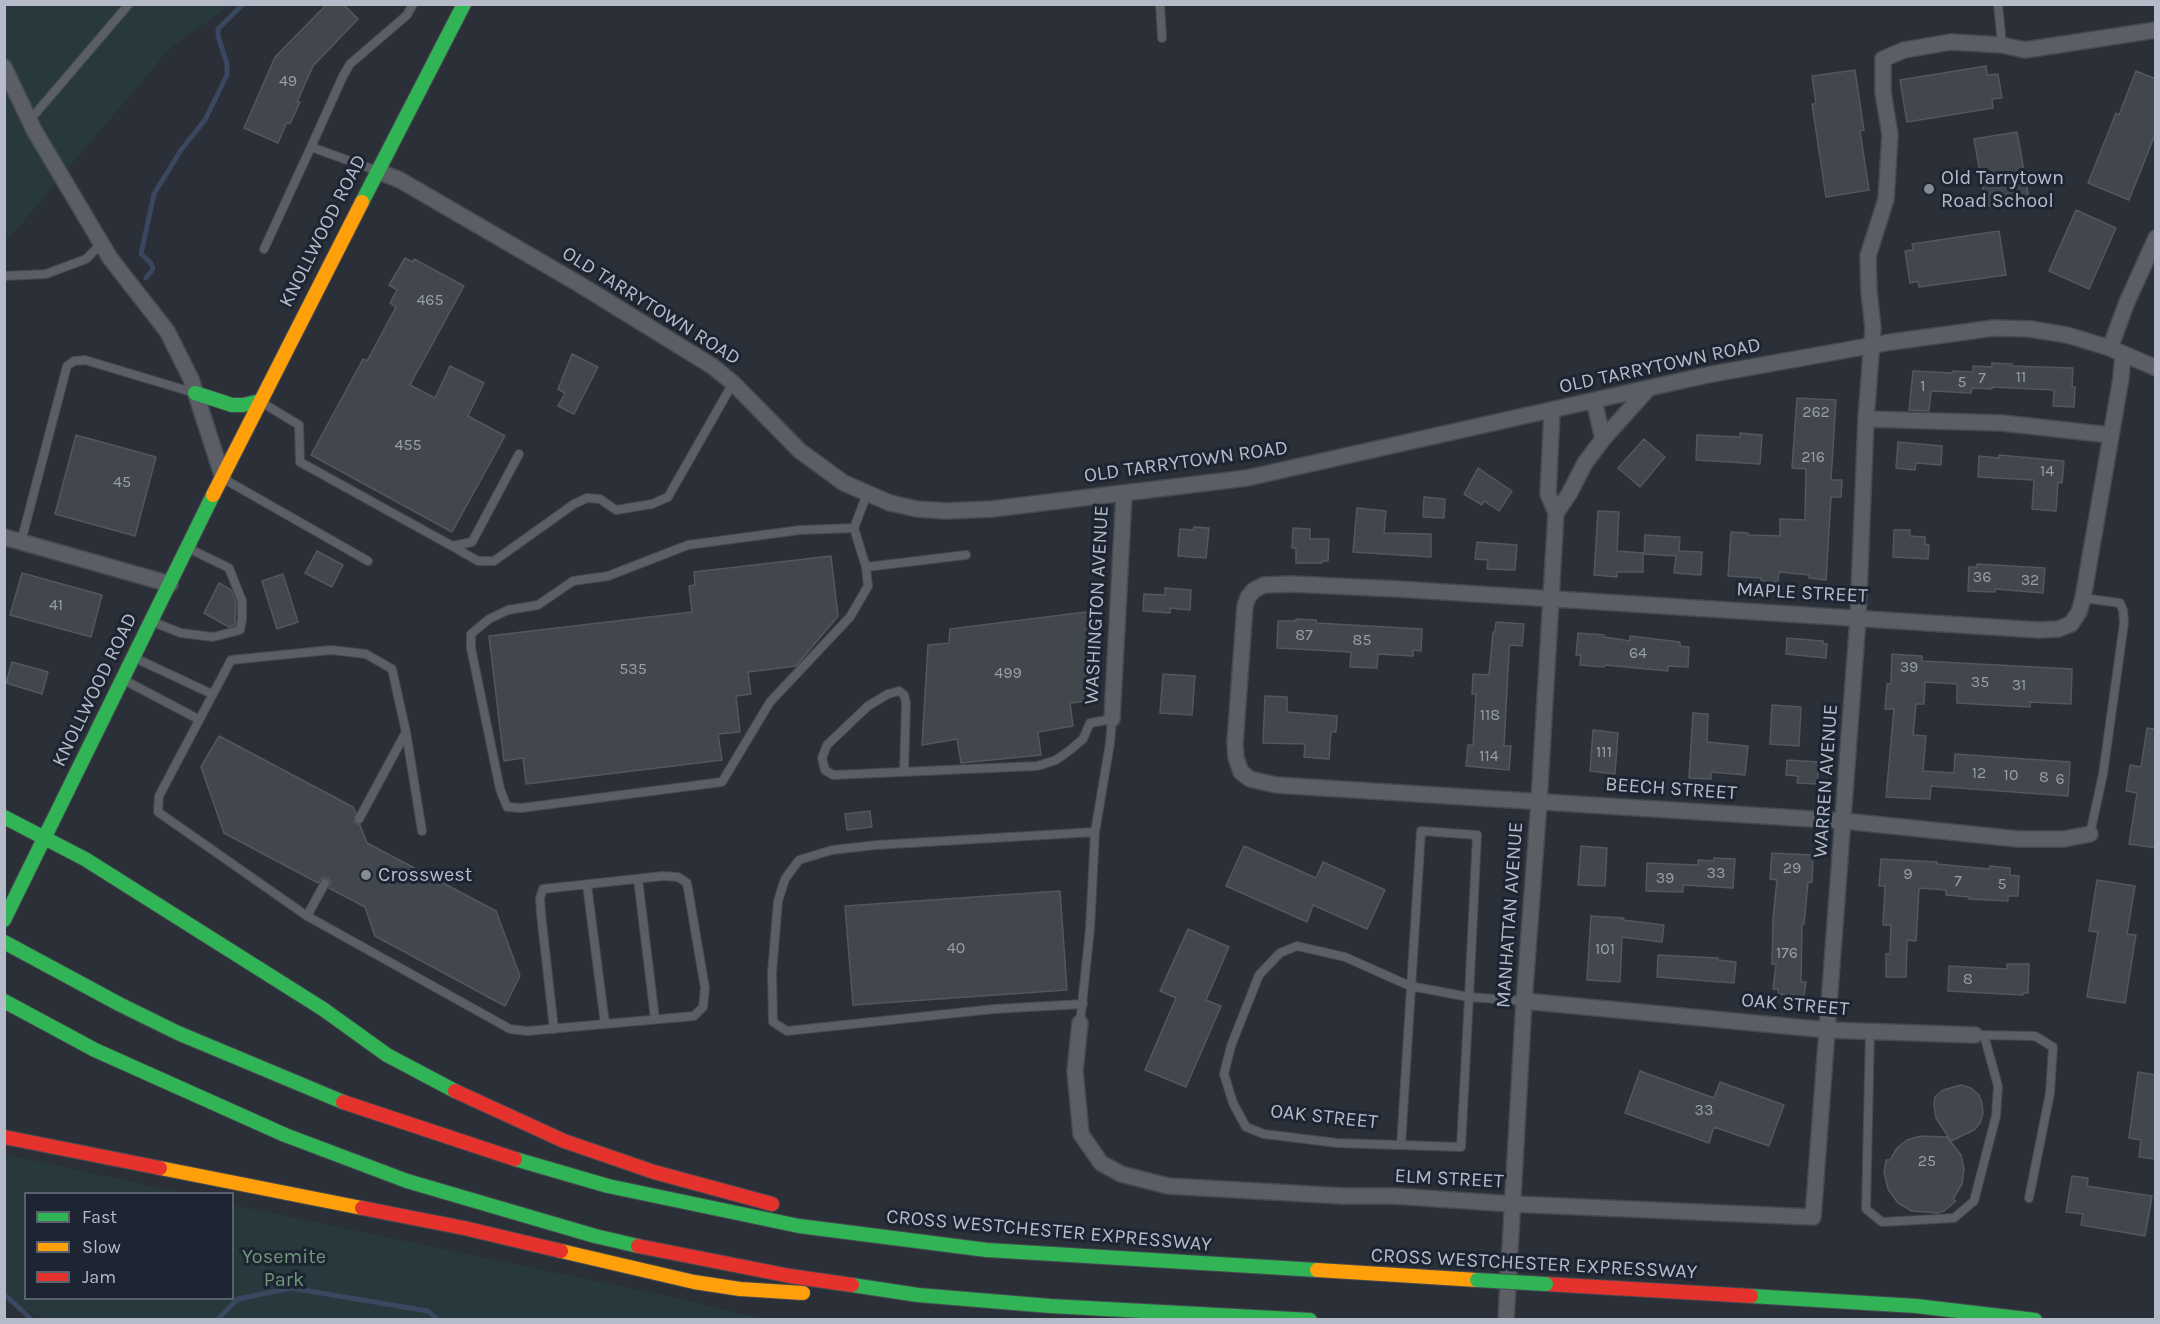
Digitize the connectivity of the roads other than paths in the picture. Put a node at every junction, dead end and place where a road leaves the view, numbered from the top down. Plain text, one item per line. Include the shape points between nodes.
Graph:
1 (129, 4) edge
2 (413, 4) edge
3 (464, 4) edge
4 (1160, 4) edge
5 (1998, 4) edge
6 (2156, 30) edge
7 (1162, 38) dead end
8 (2002, 45) junction
9 (4, 67) edge
10 (30, 120) junction
11 (311, 147) junction
12 (377, 171) junction
13 (2156, 238) edge
14 (102, 244) junction
15 (264, 249) dead end
16 (4, 276) edge
17 (1872, 346) junction
18 (2116, 351) junction
19 (2156, 368) edge
20 (733, 383) junction
21 (1648, 389) junction
22 (195, 393) junction
23 (260, 401) junction
24 (1594, 401) junction
25 (1552, 411) junction
26 (1866, 419) junction
27 (2110, 435) junction
28 (1603, 439) junction
29 (519, 454) dead end
30 (223, 478) junction
31 (867, 494) junction
32 (1124, 494) junction
33 (1556, 513) junction
34 (854, 528) junction
35 (4, 537) edge
36 (21, 542) junction
37 (452, 546) junction
38 (187, 548) junction
39 (966, 555) dead end
40 (368, 561) dead end
41 (866, 567) junction
42 (170, 584) junction
43 (1550, 598) junction
44 (2083, 598) junction
45 (1858, 618) junction
46 (151, 621) junction
47 (134, 657) junction
48 (123, 680) junction
49 (212, 694) junction
50 (198, 719) junction
51 (1112, 719) junction
52 (406, 732) junction
53 (904, 772) junction
54 (1250, 779) joint
55 (1539, 802) junction
56 (4, 817) edge
57 (359, 819) dead end
58 (1844, 821) junction
59 (422, 831) dead end
60 (1095, 832) junction
61 (2090, 834) joint
62 (45, 838) junction
63 (638, 879) junction
64 (325, 883) dead end
65 (587, 885) junction
66 (307, 916) junction
67 (4, 920) edge
68 (4, 942) edge
69 (1410, 986) junction
70 (1469, 997) junction
71 (4, 1001) edge
72 (1524, 1001) junction
73 (1083, 1004) junction
74 (655, 1019) junction
75 (1080, 1023) joint
76 (605, 1024) junction
77 (554, 1029) junction
78 (1828, 1030) junction
79 (1870, 1031) junction
80 (1979, 1035) junction
81 (4, 1137) edge
82 (1401, 1145) junction
83 (2029, 1198) dead end
84 (1512, 1204) junction
85 (789, 1208) dead end
86 (812, 1214) dead end
87 (1813, 1217) joint
88 (924, 1243) junction
89 (918, 1295) junction
90 (1310, 1320) edge
91 (1506, 1320) edge
92 (2035, 1320) edge

1 - 10 lane
2 - 11 lane via 407,15 351,64
3 - 12 main road, KNOLLWOOD ROAD
4 - 7 lane
5 - 8 lane
6 - 8 street via 2025,50
8 - 17 street, WARREN AVENUE via 1951,42 1904,50 1883,59 1883,92 1890,135 1886,198 1868,256
9 - 10 street
10 - 14 street
11 - 12 lane
11 - 15 lane
12 - 20 street, OLD TARRYTOWN ROAD via 400,180 579,284
12 - 23 main road, KNOLLWOOD ROAD
13 - 18 street, MAPLE STREET via 2127,302
14 - 16 lane via 86,259 46,274
14 - 22 street via 167,331
17 - 18 street, OLD TARRYTOWN ROAD via 1994,328 2067,335
17 - 21 street, OLD TARRYTOWN ROAD
17 - 26 street, WARREN AVENUE
18 - 19 street, OLD TARRYTOWN ROAD
18 - 27 street, MAPLE STREET via 2121,378
20 - 31 street, OLD TARRYTOWN ROAD via 800,451 826,472
20 - 37 lane via 668,497 616,510 600,499 587,498 494,561 478,561
21 - 24 street, OLD TARRYTOWN ROAD
21 - 28 street, MANHATTAN AVENUE
22 - 23 main road via 232,405
22 - 30 street
22 - 36 lane via 85,360 67,366
23 - 30 main road, KNOLLWOOD ROAD
23 - 37 lane via 299,425 300,462
24 - 25 street, OLD TARRYTOWN ROAD
24 - 28 street
25 - 32 street, OLD TARRYTOWN ROAD via 1247,478
25 - 33 street, MANHATTAN AVENUE via 1548,494
26 - 27 street via 2002,423
26 - 45 street, WARREN AVENUE
27 - 44 street, MAPLE STREET
28 - 33 street, MANHATTAN AVENUE
29 - 37 lane via 472,542
30 - 38 main road, KNOLLWOOD ROAD
30 - 40 lane
31 - 32 street, OLD TARRYTOWN ROAD via 916,509 946,511
31 - 34 lane
32 - 51 street, WASHINGTON AVENUE
33 - 43 street, MANHATTAN AVENUE
34 - 41 lane
34 - 41 lane via 800,530 688,545 608,576 573,581 538,605 508,610 471,633 471,648 507,807 722,782 770,702 850,617 868,586
35 - 36 street
36 - 42 street
38 - 42 main road, KNOLLWOOD ROAD
38 - 46 lane via 229,568 242,601 240,630 213,637 181,633
39 - 41 lane
42 - 46 main road, KNOLLWOOD ROAD
43 - 45 street, MAPLE STREET
43 - 54 street, MAPLE STREET via 1291,584 1264,585 1254,590 1245,606 1235,742 1241,772
43 - 55 street, MANHATTAN AVENUE
44 - 45 street, MAPLE STREET via 2071,624 2058,629
44 - 61 lane via 2120,603 2124,623 2103,774
45 - 58 street, WARREN AVENUE
46 - 47 main road, KNOLLWOOD ROAD
47 - 48 main road, KNOLLWOOD ROAD
47 - 49 lane
48 - 50 lane
48 - 62 main road, KNOLLWOOD ROAD
49 - 50 lane
49 - 52 lane via 231,660 331,650 366,654 392,669
50 - 66 lane via 159,796 158,812
51 - 53 lane via 1090,723 1083,739 1071,750 1037,766
51 - 60 lane
52 - 57 lane
52 - 59 lane
53 - 53 lane via 833,775 825,770 822,759 827,745 868,706 899,691 906,703
54 - 55 street, BEECH STREET via 1276,785
55 - 58 street, BEECH STREET
55 - 72 street, MANHATTAN AVENUE
56 - 62 main road
58 - 61 street, BEECH STREET via 2018,839 2064,839
58 - 78 street, WARREN AVENUE
60 - 73 lane
60 - 73 lane via 865,846 799,860 785,879 778,901 771,973 773,1022 787,1031 994,1009
62 - 67 main road, KNOLLWOOD ROAD
62 - 85 main road via 313,1002 387,1055 473,1101 607,1156
63 - 65 lane
63 - 74 lane
63 - 74 lane via 678,877 687,883 705,988 703,1007 694,1016
64 - 66 lane
65 - 76 lane
65 - 77 lane via 543,889 540,898
66 - 77 lane via 510,1029
68 - 88 main road, CROSS WESTCHESTER EXPRESSWAY via 178,1033 314,1091 424,1132 674,1202 798,1226
69 - 70 lane, OAK STREET
69 - 70 lane via 1421,831 1477,835
69 - 82 lane
69 - 82 lane, OAK STREET via 1327,952 1296,946 1280,953 1259,975 1224,1074 1246,1127 1264,1134 1337,1143
70 - 72 lane, OAK STREET
70 - 82 lane, OAK STREET via 1461,1147
71 - 89 main road via 95,1050 218,1107 346,1159 428,1187 663,1252
72 - 78 street, OAK STREET
72 - 84 street, MANHATTAN AVENUE
73 - 75 lane
74 - 76 lane
75 - 84 street, ELM STREET via 1074,1071 1081,1134 1101,1163 1121,1174 1168,1186
76 - 77 lane
78 - 79 street, OAK STREET
78 - 87 street, WARREN AVENUE
79 - 80 street, OAK STREET
79 - 80 lane via 1866,1209 1882,1222 1954,1218 1974,1202 1996,1116 1998,1086
80 - 83 lane via 2035,1035 2053,1047 2050,1093
81 - 89 main road via 464,1228 694,1282 786,1293
84 - 87 street, ELM STREET
84 - 91 street, MANHATTAN AVENUE
86 - 88 main road
88 - 92 main road, CROSS WESTCHESTER EXPRESSWAY, bridge via 1916,1306
89 - 90 main road

